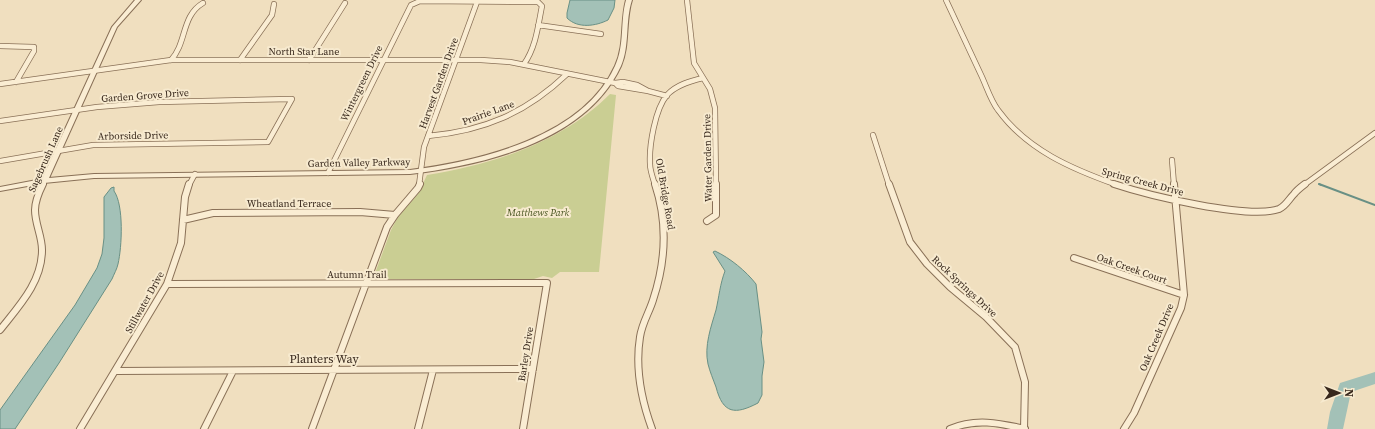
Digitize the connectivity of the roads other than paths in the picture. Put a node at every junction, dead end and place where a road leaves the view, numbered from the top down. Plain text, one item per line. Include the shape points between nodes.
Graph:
1 (138, 0) edge
2 (629, 0) edge
3 (687, 0) edge
4 (946, 0) edge
5 (477, 2) junction
6 (203, 3) dead end
7 (345, 3) dead end
8 (274, 4) dead end
9 (538, 25) junction
10 (601, 34) dead end
11 (0, 46) edge
12 (171, 60) junction
13 (240, 60) junction
14 (309, 60) junction
15 (382, 60) junction
16 (456, 60) junction
17 (524, 64) junction
18 (96, 71) junction
19 (567, 74) junction
20 (703, 78) junction
21 (16, 82) junction
22 (611, 82) junction
23 (0, 84) edge
24 (667, 96) junction
25 (77, 110) junction
26 (0, 121) edge
27 (1375, 133) edge
28 (873, 135) dead end
29 (428, 136) junction
30 (268, 142) joint
31 (58, 151) junction
32 (1172, 160) dead end
33 (0, 161) edge
34 (421, 171) junction
35 (328, 173) junction
36 (195, 174) junction
37 (44, 181) junction
38 (0, 189) edge
39 (1176, 200) junction
40 (395, 215) junction
41 (183, 220) junction
42 (707, 221) dead end
43 (1074, 258) dead end
44 (367, 283) junction
45 (547, 283) joint
46 (167, 284) junction
47 (1184, 295) junction
48 (0, 330) edge
49 (334, 369) junction
50 (533, 369) junction
51 (434, 370) junction
52 (115, 371) junction
53 (233, 371) junction
54 (80, 429) edge
55 (204, 429) edge
56 (312, 429) edge
57 (418, 429) edge
58 (523, 429) edge
59 (652, 429) edge
60 (950, 429) edge
61 (1024, 429) edge
62 (1124, 429) edge

1 - 18 street, Sagebrush Lane via 115,27
2 - 22 street, Garden Valley Parkway via 621,56
3 - 20 street, Water Garden Drive via 692,54
4 - 39 street, Spring Creek Drive via 997,109 1023,136 1043,152 1088,175
5 - 9 street via 541,3
5 - 15 street, Wintergreen Drive via 420,1 409,7
5 - 16 street, Harvest Garden Drive
6 - 12 street via 196,7 188,18 178,49
7 - 14 street
8 - 13 street via 272,16
9 - 10 street
9 - 17 street via 532,51
11 - 21 street via 34,47
12 - 13 street, North Star Lane
12 - 18 street, North Star Lane
13 - 14 street, North Star Lane
14 - 15 street, North Star Lane
15 - 16 street, North Star Lane
15 - 35 street, Wintergreen Drive
16 - 17 street, North Star Lane via 492,60
16 - 29 street, Harvest Garden Drive
17 - 19 street, North Star Lane
18 - 21 street, North Star Lane
18 - 25 street, Sagebrush Lane
19 - 22 street, North Star Lane
19 - 29 street, Prairie Lane via 533,103 508,116 471,130
20 - 24 street, Old Bridge Road via 685,83
20 - 42 street, Water Garden Drive via 710,89 715,108 716,215
21 - 23 street, North Star Lane
22 - 24 street, North Star Lane via 618,86
22 - 34 street, Garden Valley Parkway via 584,109 544,136 488,158
24 - 59 street, Old Bridge Road via 660,106 650,155 665,241 655,292 644,322 639,354 638,378 641,396
25 - 26 street, Garden Grove Drive
25 - 30 street, Garden Grove Drive via 159,102 292,100
25 - 31 street, Sagebrush Lane
27 - 39 street, Spring Creek Drive via 1295,192 1281,208 1243,211
28 - 61 street, Rock Springs Drive via 910,242 927,264 986,317 1014,347 1025,382
29 - 34 street, Harvest Garden Drive via 422,154
30 - 31 street, Arborside Drive via 93,145
31 - 33 street, Arborside Drive
31 - 37 street, Sagebrush Lane
32 - 39 street, Oak Creek Drive
34 - 35 street, Garden Valley Parkway
34 - 40 street, Harvest Garden Drive via 418,188
35 - 36 street, Garden Valley Parkway
36 - 37 street, Garden Valley Parkway via 94,176
36 - 41 street, Stillwater Drive via 186,190
37 - 38 street, Garden Valley Parkway
37 - 48 street, Sagebrush Lane via 34,213 43,250 41,265 32,284
39 - 47 street, Oak Creek Drive
40 - 41 street, Wheatland Terrace via 360,212 213,213
40 - 44 street, Harvest Garden Drive via 387,227
41 - 46 street, Stillwater Drive via 177,259
43 - 47 street, Oak Creek Court
44 - 45 street, Autumn Trail
44 - 46 street, Autumn Trail
44 - 49 street, Harvest Garden Drive
45 - 50 street, Barley Drive
46 - 52 street, Stillwater Drive
47 - 62 street, Oak Creek Drive via 1181,308
49 - 51 street, Planters Way
49 - 53 street, Planters Way
49 - 56 street, Harvest Garden Drive
50 - 51 street, Planters Way
50 - 58 street, Barley Drive
51 - 57 street
52 - 53 street, Planters Way
52 - 54 street, Stillwater Drive
53 - 55 street
60 - 61 street via 981,421

